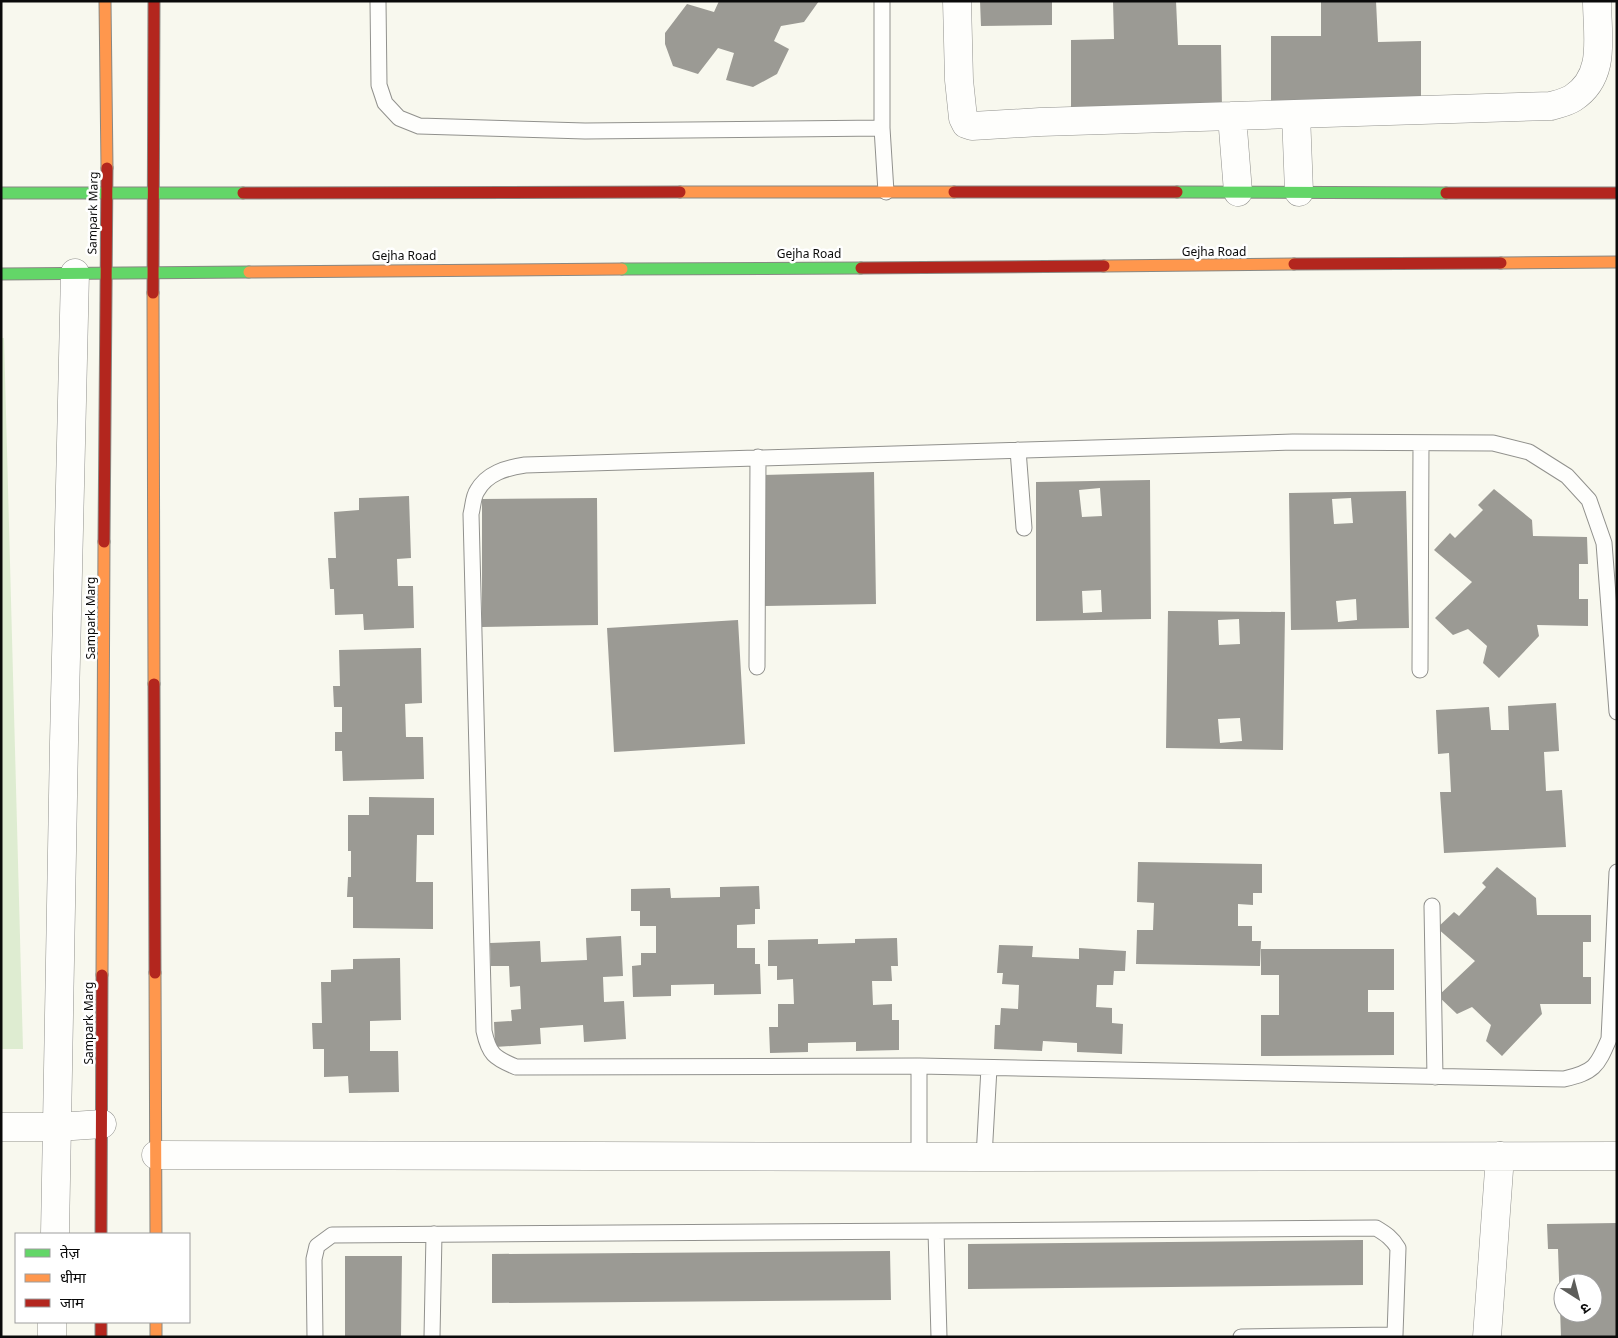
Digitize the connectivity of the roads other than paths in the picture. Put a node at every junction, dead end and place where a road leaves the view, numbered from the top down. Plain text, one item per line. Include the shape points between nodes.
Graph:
1 (105, 1) edge
2 (154, 1) edge
3 (378, 1) edge
4 (882, 1) edge
5 (958, 1) edge
6 (1597, 1) edge
7 (1296, 114) junction
8 (1232, 116) junction
9 (882, 128) junction
10 (108, 192) junction
11 (154, 192) junction
12 (886, 192) junction
13 (1238, 192) junction
14 (1298, 192) junction
15 (1, 193) edge
16 (1617, 193) edge
17 (1617, 262) edge
18 (152, 271) junction
19 (106, 272) junction
20 (75, 273) junction
21 (1, 274) edge
22 (1421, 443) junction
23 (1018, 450) junction
24 (758, 458) junction
25 (1024, 528) dead end
26 (757, 667) dead end
27 (1420, 670) dead end
28 (1617, 712) edge
29 (1617, 872) edge
30 (1432, 906) dead end
31 (919, 1066) junction
32 (989, 1068) junction
33 (1435, 1077) junction
34 (102, 1124) junction
35 (1, 1127) edge
36 (58, 1127) junction
37 (156, 1155) junction
38 (1500, 1156) junction
39 (1617, 1156) edge
40 (919, 1157) junction
41 (984, 1157) junction
42 (936, 1231) junction
43 (55, 1233) edge
44 (101, 1233) edge
45 (156, 1233) edge
46 (434, 1234) junction
47 (52, 1323) edge
48 (101, 1323) edge
49 (156, 1323) edge
50 (1306, 1336) edge
51 (1395, 1336) edge
52 (52, 1337) edge
53 (101, 1337) edge
54 (156, 1337) edge
55 (315, 1337) edge
56 (432, 1337) edge
57 (939, 1337) edge
58 (1241, 1337) edge
59 (1487, 1337) edge

1 - 10 street, Sampark Marg
2 - 11 street
3 - 9 lane via 379,85 385,103 398,118 419,126 585,131
4 - 9 lane
5 - 8 street via 959,80 963,118 969,126
6 - 7 street via 1598,64 1589,84 1572,99 1551,106
7 - 8 street
7 - 14 street
8 - 13 street
9 - 12 lane
10 - 11 street
10 - 15 street
10 - 19 street, Sampark Marg
11 - 12 street
11 - 18 street
12 - 13 street
13 - 14 street
14 - 16 street
17 - 18 street, Gejha Road
18 - 19 street, Gejha Road
18 - 37 street
19 - 20 street, Gejha Road
19 - 34 street, Sampark Marg
20 - 21 street, Gejha Road
20 - 36 street
22 - 23 lane via 1294,442
22 - 27 lane
22 - 28 lane via 1493,443 1529,452 1567,476 1589,500 1604,543
23 - 24 lane
23 - 25 lane
24 - 26 lane
24 - 31 lane via 525,465 503,468 487,478 476,492 471,514 484,1031 487,1047 499,1060 516,1067
29 - 33 lane via 1609,1039 1599,1061 1584,1074 1564,1080
30 - 33 lane
31 - 32 lane
31 - 40 lane
32 - 33 lane
32 - 41 lane
34 - 36 street
34 - 44 street, Sampark Marg
35 - 36 street
36 - 43 street
37 - 40 street
37 - 45 street
38 - 39 street
38 - 41 street
38 - 59 street
40 - 41 street
42 - 46 lane
42 - 51 lane via 1376,1228 1394,1240 1398,1248
42 - 57 lane
46 - 55 lane via 332,1235 317,1246 314,1259
46 - 56 lane
47 - 52 street
48 - 53 street
49 - 54 street
50 - 51 lane
50 - 58 lane

